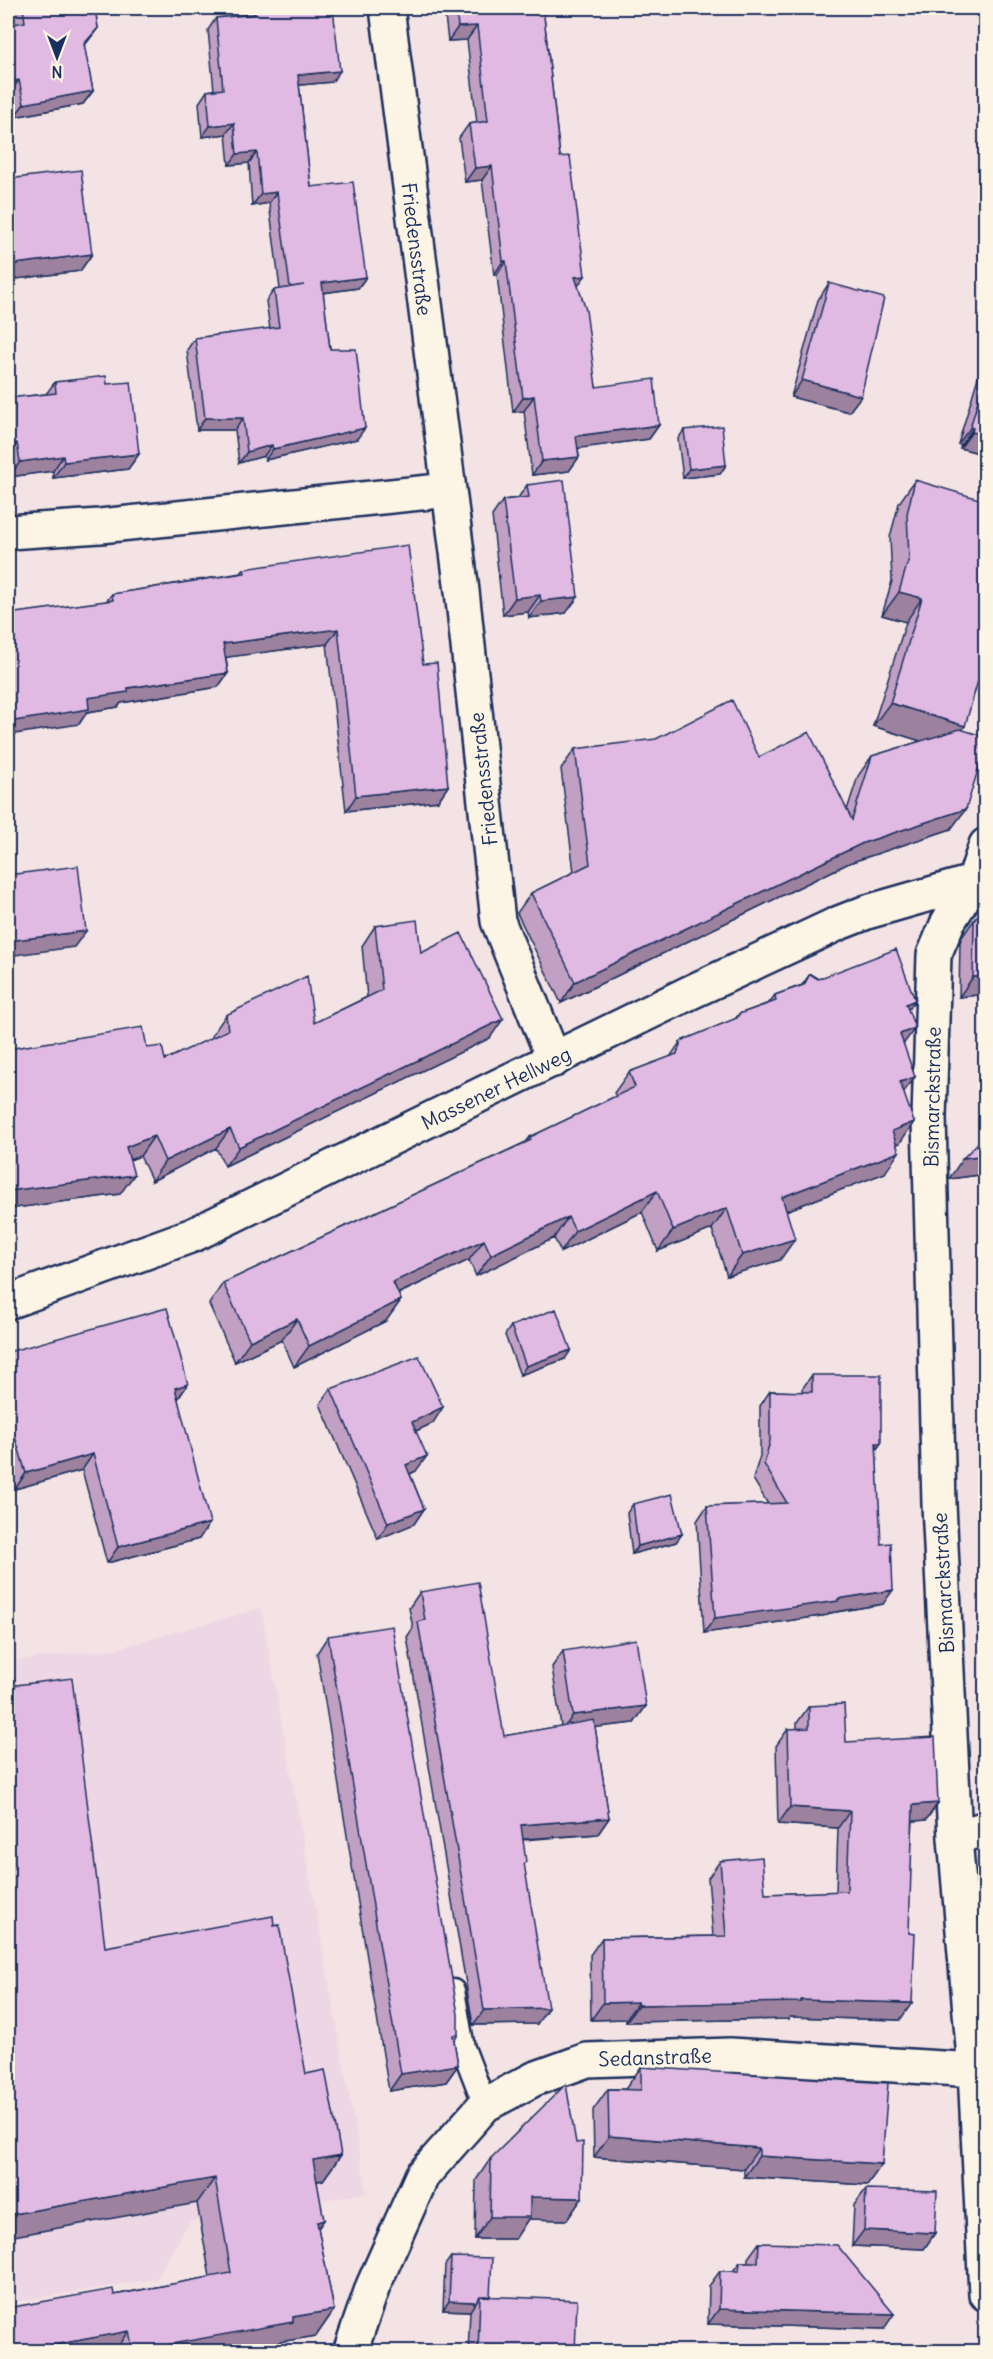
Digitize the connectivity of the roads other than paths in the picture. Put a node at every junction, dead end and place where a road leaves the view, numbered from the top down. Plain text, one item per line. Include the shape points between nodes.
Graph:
1 (387, 8) edge
2 (449, 490) junction
3 (8, 532) edge
4 (986, 845) edge
5 (980, 880) edge
6 (554, 1060) junction
7 (8, 1302) edge
8 (986, 1828) edge
9 (955, 1838) junction
10 (449, 1967) edge
11 (975, 2070) junction
12 (485, 2105) junction
13 (983, 2204) edge
14 (986, 2294) edge
15 (350, 2352) edge

1 - 2 street, Friedensstraße
2 - 3 street
2 - 6 street, Friedensstraße via 498,921
4 - 5 street, Bismarckstraße
5 - 6 street, Massener Hellweg via 839,923
5 - 9 street, Bismarckstraße via 948,922 934,955 929,1118 939,1504
6 - 7 street, Massener Hellweg via 193,1235
8 - 9 street
9 - 11 street, Bismarckstraße
10 - 12 lane via 463,2048
11 - 12 street, Sedanstraße via 730,2055 587,2060 534,2079
11 - 13 street, Bismarckstraße
12 - 15 street, Sedanstraße via 422,2176 372,2286
13 - 14 street, Bismarckstraße

